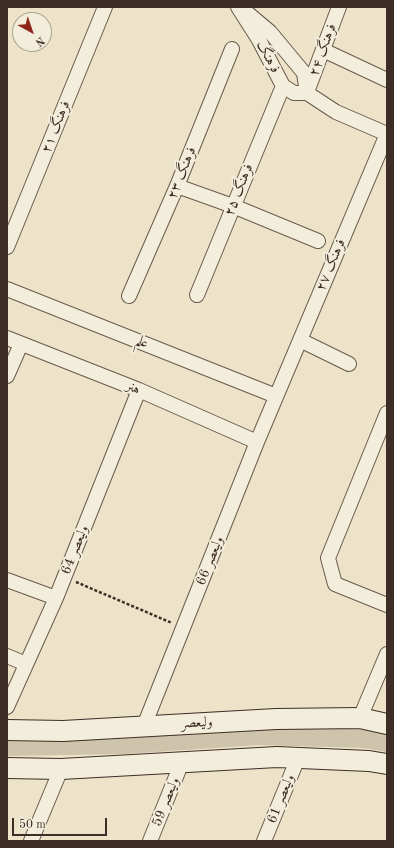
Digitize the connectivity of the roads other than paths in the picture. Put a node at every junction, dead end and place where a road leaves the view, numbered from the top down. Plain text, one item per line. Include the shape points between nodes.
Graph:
1 (105, 7) edge
2 (239, 7) edge
3 (339, 7) edge
4 (232, 49) dead end
5 (323, 50) junction
6 (387, 80) edge
7 (283, 86) junction
8 (307, 93) junction
9 (387, 134) edge
10 (178, 186) junction
11 (232, 206) junction
12 (318, 241) dead end
13 (7, 247) edge
14 (7, 289) edge
15 (129, 296) dead end
16 (196, 296) dead end
17 (7, 338) edge
18 (300, 340) junction
19 (21, 344) junction
20 (348, 364) dead end
21 (7, 376) edge
22 (139, 390) junction
23 (276, 396) junction
24 (387, 413) edge
25 (257, 442) junction
26 (7, 580) edge
27 (56, 598) junction
28 (387, 605) edge
29 (387, 654) edge
30 (7, 656) edge
31 (26, 664) junction
32 (7, 707) edge
33 (360, 718) junction
34 (387, 724) edge
35 (144, 726) junction
36 (7, 730) edge
37 (298, 758) junction
38 (182, 762) junction
39 (387, 764) edge
40 (7, 768) edge
41 (61, 769) junction
42 (31, 841) edge
43 (150, 841) edge
44 (264, 841) edge

1 - 13 street, فرهنگ ۲۱
2 - 7 street, فرهنگ
2 - 8 street, فرهنگ via 270,32 304,73
3 - 5 street, فرهنگ ۲۴
4 - 10 street, فرهنگ ۲۳
5 - 6 street
5 - 8 street, فرهنگ ۲۴
7 - 8 street, فرهنگ via 294,92
7 - 11 street, فرهنگ ۲۵
8 - 9 street, فرهنگ via 336,112
9 - 18 street, فرهنگ ۲۷
10 - 11 street
10 - 15 street, فرهنگ ۲۳
11 - 12 street
11 - 16 street, فرهنگ ۲۵
14 - 23 street, علم
17 - 19 street, هنر
18 - 20 street
18 - 23 street, فرهنگ ۲۷
19 - 21 street
19 - 22 street, هنر
22 - 25 street, هنر
22 - 27 street, ولیعصر 64
23 - 25 street, ولیعصر 66
24 - 28 street via 328,558 334,584
25 - 35 street, ولیعصر 66
26 - 27 street
27 - 31 street, ولیعصر 64
29 - 33 street
30 - 31 street
31 - 32 street, ولیعصر 64
33 - 34 main road, ولیعصر
33 - 35 main road, ولیعصر via 276,719
35 - 36 main road, ولیعصر via 63,731
37 - 38 main road
37 - 39 main road via 368,760
37 - 44 street, ولیعصر 61
38 - 41 main road
38 - 43 street, ولیعصر 59
40 - 41 main road
41 - 42 street

